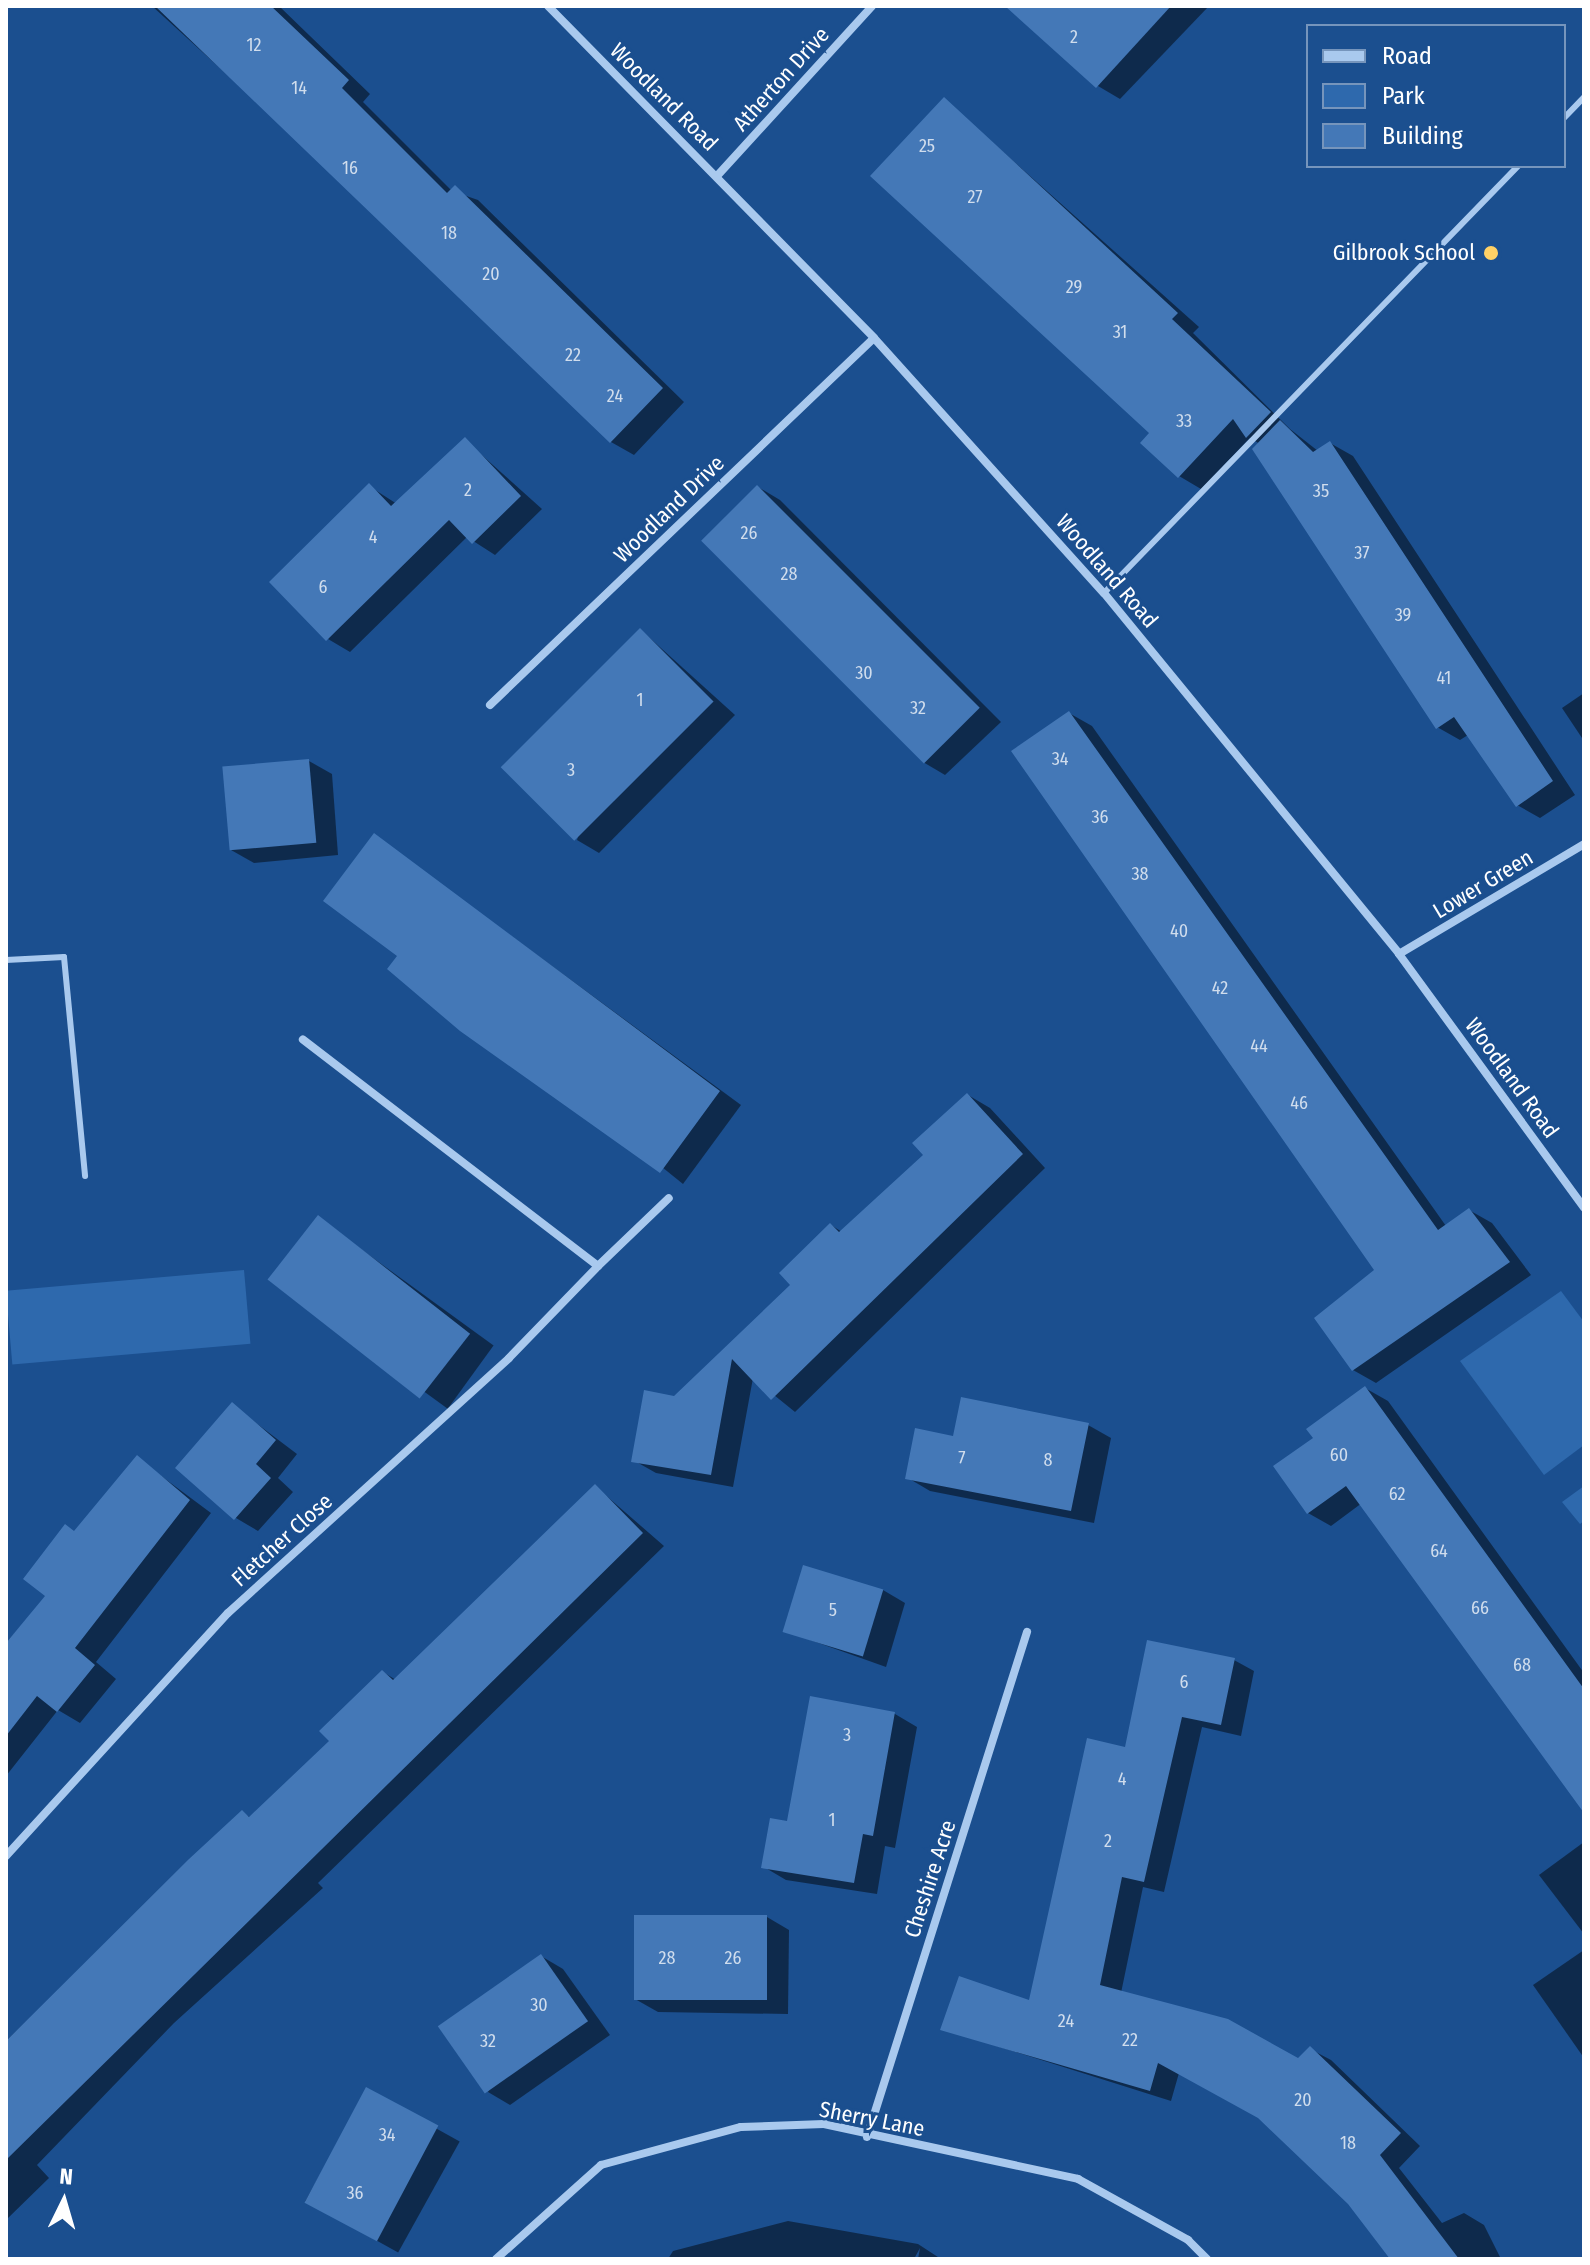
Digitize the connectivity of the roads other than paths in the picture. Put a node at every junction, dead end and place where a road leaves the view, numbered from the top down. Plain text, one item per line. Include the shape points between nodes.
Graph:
1 (548, 6) edge
2 (872, 6) edge
3 (1584, 97) edge
4 (1566, 116) edge
5 (1516, 168) edge
6 (717, 176) junction
7 (874, 338) junction
8 (1104, 593) junction
9 (490, 705) dead end
10 (1584, 844) edge
11 (1399, 954) junction
12 (6, 960) edge
13 (303, 1040) dead end
14 (85, 1176) dead end
15 (669, 1198) dead end
16 (1584, 1208) edge
17 (598, 1266) junction
18 (1027, 1632) dead end
19 (6, 1856) edge
20 (867, 2137) junction
21 (496, 2259) edge
22 (1207, 2259) edge

1 - 6 street, Woodland Road
2 - 6 street, Atherton Drive
3 - 4 lane
5 - 8 lane
6 - 7 street, Woodland Road
7 - 8 street, Woodland Road
7 - 9 street, Woodland Drive
8 - 11 street, Woodland Road
10 - 11 street, Lower Green
11 - 16 street, Woodland Road
12 - 14 lane via 64,957
13 - 17 street
15 - 17 street, Fletcher Close
17 - 19 street, Fletcher Close via 509,1358 228,1613
18 - 20 street, Cheshire Acre
20 - 21 street, Sherry Lane via 824,2124 741,2127 601,2165
20 - 22 street, Sherry Lane via 1078,2179 1188,2240

